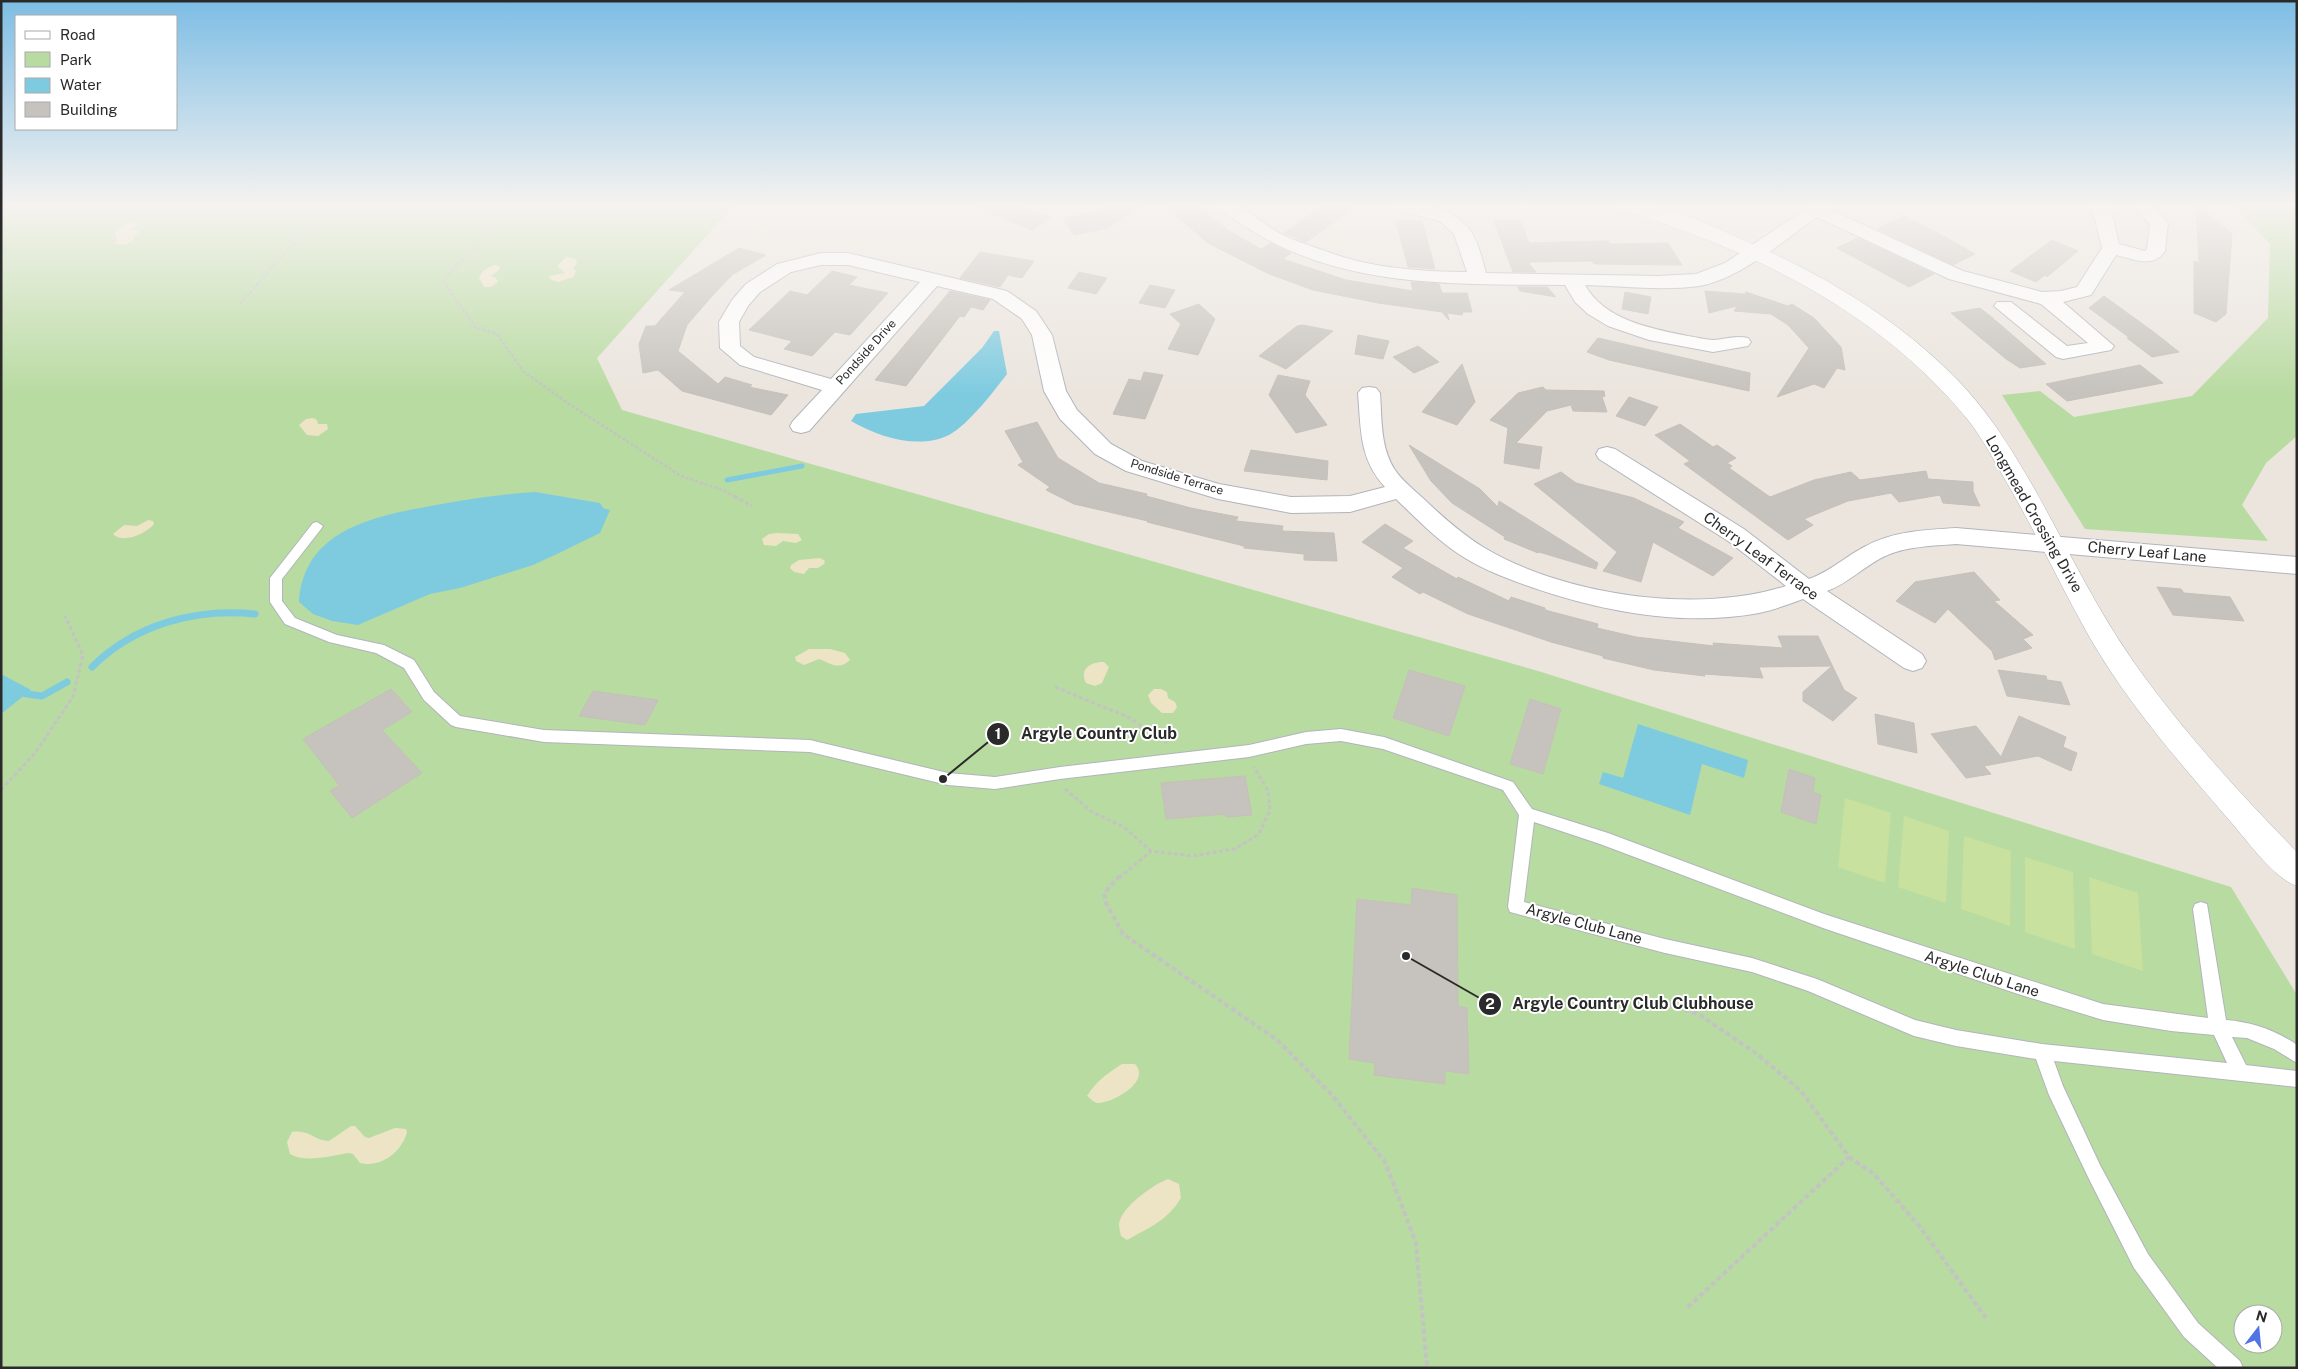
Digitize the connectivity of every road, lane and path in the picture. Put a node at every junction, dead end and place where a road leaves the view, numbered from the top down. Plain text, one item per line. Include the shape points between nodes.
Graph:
1 (272, 267) edge
2 (456, 267) edge
3 (789, 267) edge
4 (881, 267) edge
5 (1362, 267) edge
6 (1475, 267) edge
7 (1732, 267) edge
8 (1784, 267) edge
9 (1940, 267) edge
10 (2099, 267) edge
11 (1479, 278) junction
12 (932, 279) junction
13 (1572, 279) junction
14 (2046, 298) junction
15 (240, 304) dead end
16 (2004, 306) dead end
17 (1741, 342) dead end
18 (834, 387) junction
19 (1369, 392) dead end
20 (801, 426) dead end
21 (1607, 454) dead end
22 (1401, 490) junction
23 (752, 506) dead end
24 (317, 526) dead end
25 (2054, 545) junction
26 (2297, 566) edge
27 (1806, 589) junction
28 (65, 616) dead end
29 (1913, 660) dead end
30 (1055, 687) dead end
31 (1249, 751) junction
32 (1183, 760) junction
33 (1060, 773) junction
34 (1, 790) edge
35 (1527, 814) junction
36 (1151, 851) junction
37 (2297, 873) edge
38 (2201, 909) dead end
39 (1669, 1004) dead end
40 (2218, 1026) junction
41 (2042, 1052) junction
42 (2297, 1055) edge
43 (2241, 1074) junction
44 (2297, 1079) edge
45 (1849, 1157) junction
46 (1687, 1308) dead end
47 (1986, 1318) dead end
48 (1427, 1368) edge
49 (2233, 1368) edge

1 - 15 path
2 - 23 path via 443,280 475,327 496,334 523,371 681,476
3 - 18 street, Pondside Terrace via 753,288 739,304 729,322 730,348 747,361
4 - 12 street, Pondside Terrace
5 - 11 street via 1439,278
6 - 11 street
7 - 13 street via 1699,280
8 - 25 street, Longmead Crossing Drive via 1819,285 1887,330 1938,375 1974,414 2002,452
9 - 14 street via 1956,275
10 - 14 street via 2084,291
11 - 13 street
12 - 18 street, Pondside Drive
12 - 22 street, Pondside Terrace via 1000,295 1029,314 1042,334 1055,392 1068,414 1104,449 1134,466 1218,491 1290,505 1350,504
13 - 17 street via 1582,298 1616,322 1656,336 1713,346
14 - 16 street via 2104,346 2063,353
18 - 20 street, Pondside Drive
19 - 22 street, Cherry Leaf Lane via 1373,448 1386,474
21 - 27 street, Cherry Leaf Terrace via 1736,534
22 - 27 street, Cherry Leaf Lane via 1441,529 1475,553 1514,572 1572,592 1634,605 1697,610 1760,604
24 - 33 lane via 276,578 276,602 290,620 334,639 378,649 409,664 429,696 456,721 544,736 810,746 948,778 995,783
25 - 26 street, Cherry Leaf Lane
25 - 27 street, Cherry Leaf Lane via 1956,536 1914,539 1875,551 1832,580
25 - 37 street, Longmead Crossing Drive via 2114,654 2160,718 2266,842
27 - 29 street, Cherry Leaf Terrace
28 - 34 path via 83,654 73,697 35,752
30 - 32 path via 1157,734
31 - 32 lane
31 - 35 lane via 1306,738 1341,735 1384,743 1508,786
31 - 36 path via 1255,770 1268,791 1270,810 1259,834 1235,849 1192,856
32 - 33 lane
33 - 36 path via 1062,787 1092,812 1124,827
35 - 40 lane, Argyle Club Lane via 1603,838 1823,921 2018,986 2103,1012 2171,1023
35 - 41 lane, Argyle Club Lane via 1516,907 1752,965 1811,984 1914,1028
36 - 48 path via 1129,867 1104,893 1122,934 1276,1039 1332,1095 1385,1162 1416,1243
38 - 40 lane
39 - 45 path via 1700,1015 1757,1054 1800,1091
40 - 42 lane, Argyle Club Lane via 2264,1036
40 - 43 lane
41 - 43 lane, Argyle Club Lane
41 - 49 lane via 2055,1089 2094,1171 2142,1261 2191,1330
43 - 44 lane, Argyle Club Lane
45 - 46 path
45 - 47 path via 1874,1174 1920,1227

